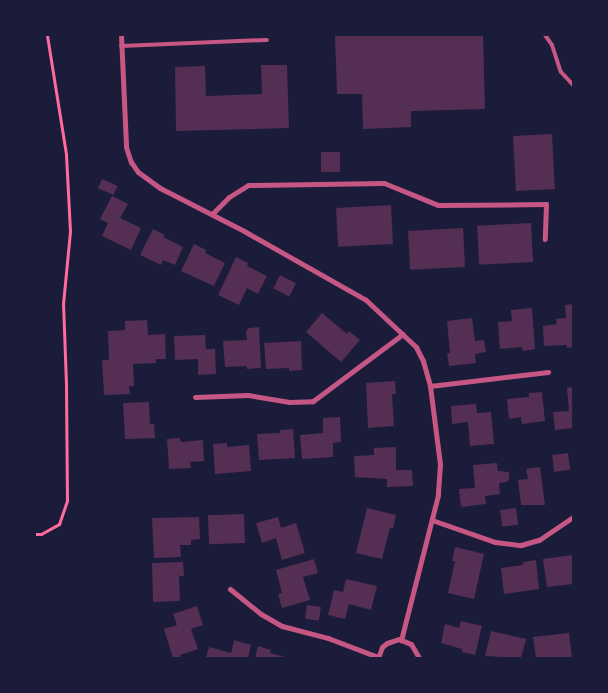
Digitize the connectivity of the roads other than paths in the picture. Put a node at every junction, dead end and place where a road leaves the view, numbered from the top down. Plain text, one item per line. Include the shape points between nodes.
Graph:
1 (121, 35) edge
2 (545, 35) edge
3 (267, 40) dead end
4 (121, 46) junction
5 (573, 85) edge
6 (212, 214) junction
7 (545, 239) dead end
8 (403, 334) junction
9 (548, 372) dead end
10 (430, 386) junction
11 (195, 397) dead end
12 (573, 517) edge
13 (432, 520) junction
14 (230, 589) dead end
15 (401, 640) junction
16 (378, 658) edge
17 (419, 658) edge

1 - 4 street
2 - 5 lane via 561,72
3 - 4 lane
4 - 6 street via 126,147 131,162 138,172 160,188
6 - 7 street via 229,196 248,184 384,183 438,205 546,204
6 - 8 street via 366,300
8 - 10 street via 416,347
8 - 11 street via 313,401 289,402 248,395
9 - 10 street
10 - 13 street via 440,464
12 - 13 street via 539,540 521,545 495,542
13 - 15 street
14 - 16 street via 282,626 328,638
15 - 16 street via 386,643
15 - 17 street via 411,644

